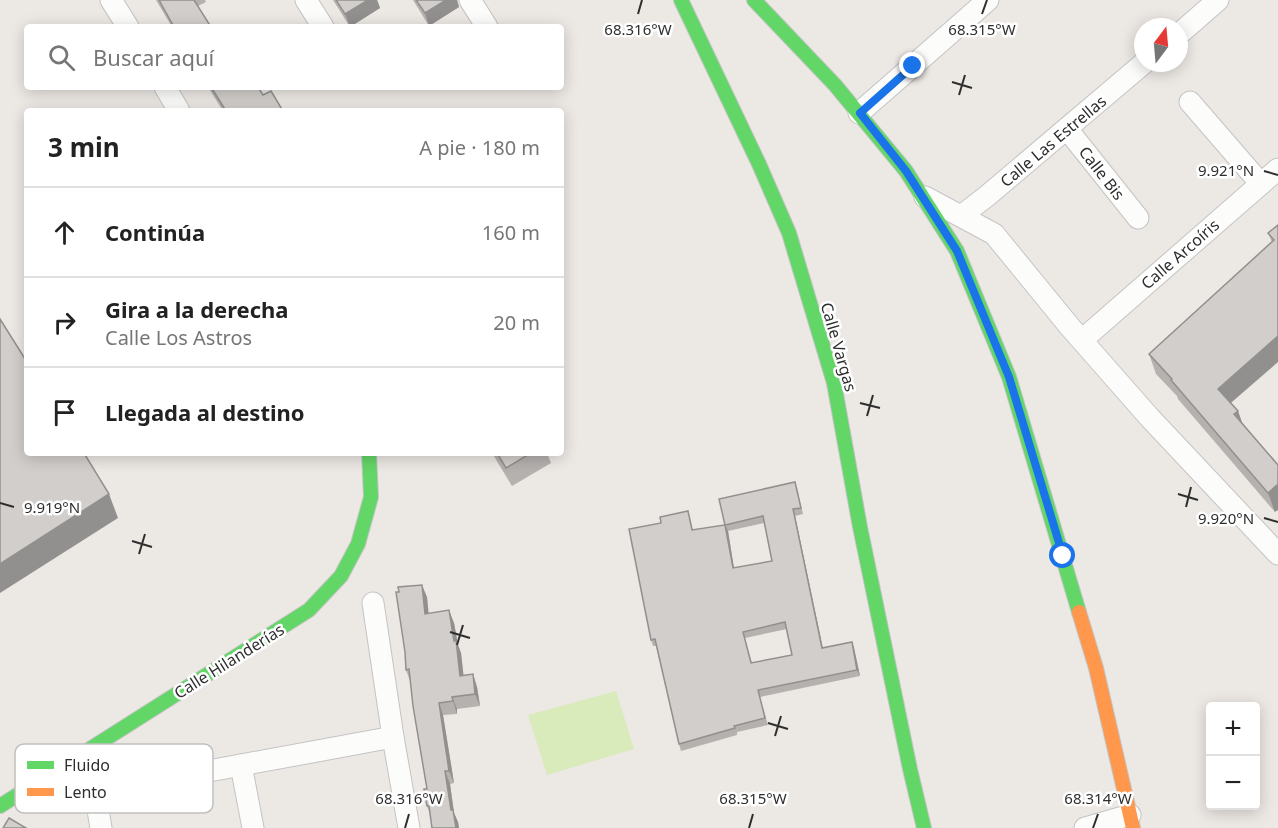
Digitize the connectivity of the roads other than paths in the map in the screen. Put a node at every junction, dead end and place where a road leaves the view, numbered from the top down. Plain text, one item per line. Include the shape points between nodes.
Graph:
1 (111, 0) edge
2 (306, 0) edge
3 (470, 0) edge
4 (681, 0) edge
5 (754, 0) edge
6 (988, 0) edge
7 (1218, 0) edge
8 (126, 24) edge
9 (321, 24) edge
10 (485, 24) edge
11 (1188, 26) edge
12 (1134, 72) edge
13 (167, 90) edge
14 (1190, 102) dead end
15 (177, 108) edge
16 (860, 113) junction
17 (1067, 129) junction
18 (1278, 169) edge
19 (1261, 183) junction
20 (922, 196) junction
21 (961, 216) junction
22 (1138, 218) dead end
23 (1082, 340) junction
24 (369, 456) edge
25 (1278, 554) edge
26 (373, 603) dead end
27 (393, 737) junction
28 (98, 744) edge
29 (242, 765) junction
30 (213, 770) edge
31 (15, 796) edge
32 (0, 806) edge
33 (98, 813) edge
34 (1132, 821) edge
35 (101, 828) edge
36 (253, 828) edge
37 (409, 828) edge
38 (924, 828) edge
39 (1085, 828) edge

1 - 8 street
2 - 9 street
3 - 10 street
4 - 38 street, Calle Vargas via 789,233 834,383 860,527
5 - 16 street
6 - 16 street
7 - 11 street
12 - 17 street, Calle Las Estrellas
13 - 15 street
14 - 19 street
16 - 20 street
17 - 21 street, Calle Las Estrellas
17 - 22 street, Calle Bis
18 - 19 street, Calle Arcoíris
19 - 23 street, Calle Arcoíris
20 - 21 street
20 - 34 street via 957,251 1009,377 1096,668
21 - 23 street via 994,234
23 - 25 street
24 - 28 street, Calle Hilanderías via 372,496 358,544 341,576 309,610
26 - 27 street
27 - 29 street
27 - 37 street
29 - 30 street
29 - 36 street
31 - 32 street, Calle Hilanderías
33 - 35 street
34 - 39 street

